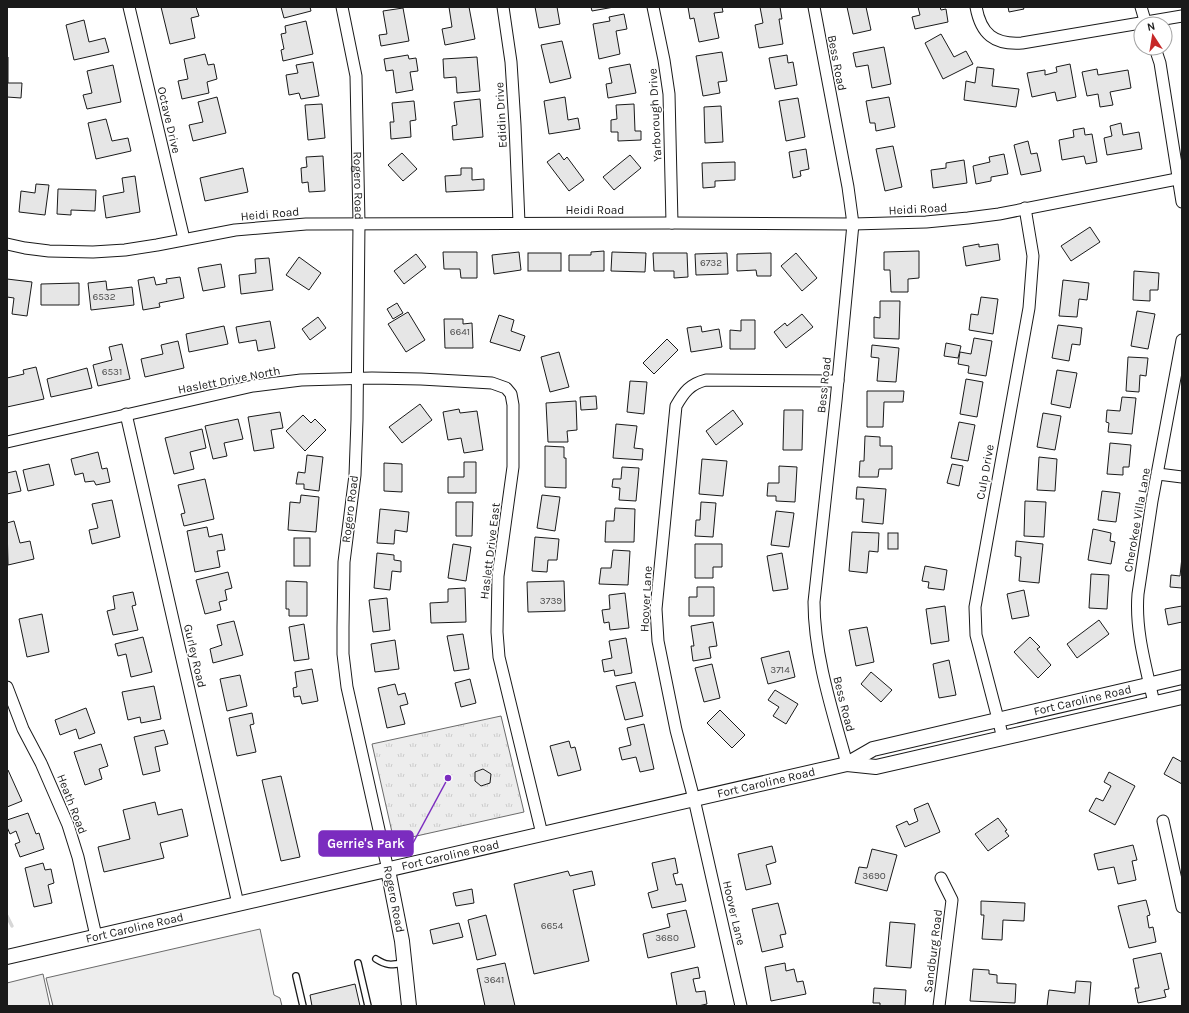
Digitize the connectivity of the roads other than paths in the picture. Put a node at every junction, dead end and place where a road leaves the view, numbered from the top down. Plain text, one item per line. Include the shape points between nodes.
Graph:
1 (129, 7) edge
2 (342, 7) edge
3 (503, 7) edge
4 (653, 7) edge
5 (814, 7) edge
6 (976, 7) edge
7 (1133, 25) edge
8 (1158, 56) edge
9 (1180, 178) edge
10 (1182, 202) edge
11 (1025, 208) junction
12 (359, 223) junction
13 (519, 223) junction
14 (672, 223) junction
15 (853, 224) junction
16 (184, 239) junction
17 (7, 244) edge
18 (1182, 340) edge
19 (357, 378) junction
20 (838, 381) junction
21 (506, 388) joint
22 (126, 414) junction
23 (7, 442) edge
24 (1158, 474) junction
25 (1182, 477) edge
26 (1182, 677) edge
27 (1150, 685) junction
28 (7, 687) edge
29 (1182, 697) edge
30 (1154, 704) junction
31 (998, 720) junction
32 (1003, 738) junction
33 (846, 764) junction
34 (694, 799) junction
35 (1163, 821) dead end
36 (542, 834) junction
37 (388, 870) junction
38 (942, 878) dead end
39 (238, 904) junction
40 (1182, 907) edge
41 (96, 936) junction
42 (7, 957) edge
43 (376, 959) dead end
44 (405, 962) junction
45 (358, 963) dead end
46 (296, 976) dead end
47 (303, 1006) edge
48 (368, 1006) edge
49 (409, 1006) edge
50 (741, 1006) edge
51 (939, 1006) edge

1 - 16 street, Octave Drive
2 - 12 street, Rogero Road via 356,76
3 - 13 street, Edidin Drive via 511,62
4 - 14 street, Yarborough Drive via 669,94
5 - 15 street, Bess Road
6 - 7 street via 984,29 991,36 1008,44
8 - 9 street
9 - 10 street
9 - 11 street, Heidi Road
11 - 15 street, Heidi Road via 976,217 926,222
11 - 31 street, Culp Drive via 1033,256 1029,308 975,607 976,635
12 - 13 street, Heidi Road
12 - 16 street, Heidi Road via 270,226
12 - 19 street, Rogero Road
13 - 14 street, Heidi Road
14 - 15 street, Heidi Road
15 - 20 street, Bess Road
16 - 17 street, Heidi Road via 125,250 93,252 49,251
18 - 24 street, Cherokee Villa Lane
19 - 21 street, Haslett Drive North via 492,383
19 - 22 street, Haslett Drive North via 301,380 253,386
19 - 37 street, Rogero Road via 355,475 344,562 343,654 347,687
20 - 33 street, Bess Road via 814,617 828,695
20 - 34 street, Hoover Lane via 706,380 687,389 676,406 656,621 676,730
21 - 36 street, Haslett Drive East via 513,405 513,467 498,576 497,632 500,657
22 - 23 street, Haslett Drive North
22 - 39 street, Gurley Road
24 - 25 street
24 - 27 street, Cherokee Villa Lane via 1137,606 1138,635
26 - 27 street, Fort Caroline Road
27 - 30 street, Cherokee Villa Lane
27 - 31 street, Fort Caroline Road
28 - 41 street, Heath Road via 23,729 68,825
29 - 30 street, Fort Caroline Road
30 - 32 street, Fort Caroline Road
31 - 32 street, Culp Drive
31 - 33 street, Fort Caroline Road via 874,749
32 - 33 street, Fort Caroline Road via 876,767
33 - 34 street, Fort Caroline Road
34 - 36 street, Fort Caroline Road
34 - 50 street, Hoover Lane
35 - 40 street
36 - 37 street, Fort Caroline Road
37 - 39 street, Fort Caroline Road
37 - 44 street, Rogero Road
38 - 51 street, Sandburg Road via 952,900
39 - 41 street, Fort Caroline Road
41 - 42 street, Fort Caroline Road
43 - 44 lane via 391,965
44 - 49 street, Rogero Road
45 - 48 lane
46 - 47 lane

